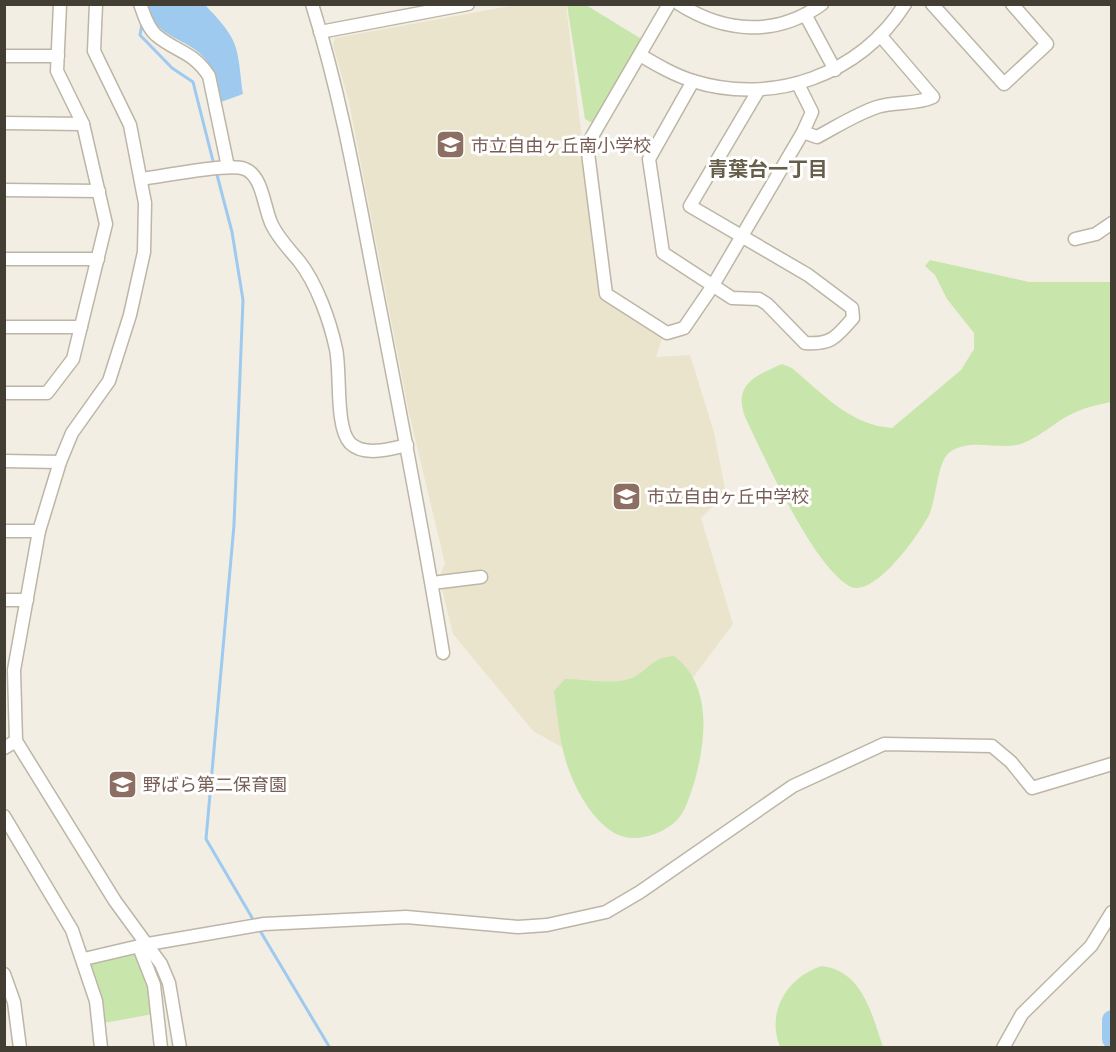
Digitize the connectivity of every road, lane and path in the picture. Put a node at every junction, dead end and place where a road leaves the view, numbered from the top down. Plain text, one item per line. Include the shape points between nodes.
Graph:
1 (60, 4) edge
2 (96, 4) edge
3 (140, 4) edge
4 (312, 4) edge
5 (468, 4) edge
6 (669, 4) edge
7 (679, 4) edge
8 (822, 4) edge
9 (905, 4) edge
10 (932, 4) edge
11 (1012, 4) edge
12 (806, 16) junction
13 (320, 32) junction
14 (880, 35) junction
15 (640, 55) junction
16 (4, 56) edge
17 (58, 56) junction
18 (835, 70) junction
19 (693, 81) junction
20 (798, 84) junction
21 (758, 91) junction
22 (4, 123) edge
23 (84, 124) junction
24 (803, 132) junction
25 (228, 167) junction
26 (141, 180) junction
27 (4, 190) edge
28 (99, 191) junction
29 (1112, 223) edge
30 (742, 236) junction
31 (1075, 240) dead end
32 (4, 259) edge
33 (98, 260) junction
34 (712, 287) junction
35 (4, 327) edge
36 (81, 327) junction
37 (4, 393) edge
38 (407, 445) junction
39 (4, 461) edge
40 (60, 462) junction
41 (4, 531) edge
42 (39, 531) junction
43 (481, 577) dead end
44 (432, 583) junction
45 (4, 600) edge
46 (27, 600) junction
47 (443, 653) dead end
48 (9, 670) edge
49 (16, 741) junction
50 (4, 748) edge
51 (1112, 764) edge
52 (4, 816) edge
53 (1112, 912) edge
54 (143, 945) junction
55 (84, 959) junction
56 (4, 974) edge
57 (20, 1047) edge
58 (101, 1047) edge
59 (161, 1047) edge
60 (180, 1047) edge
61 (1004, 1047) edge

1 - 17 street
2 - 26 street via 94,51 130,125
3 - 25 street via 156,34 190,54 209,76
4 - 13 street
5 - 13 street
6 - 15 street
7 - 12 street via 698,16 739,28 762,28
8 - 12 street
9 - 14 street
10 - 11 street via 1004,84 1047,44
12 - 18 street
13 - 38 street via 351,155
14 - 18 street via 866,50
14 - 24 street via 933,97 874,108 817,137
15 - 19 street
15 - 34 street via 587,145 606,294 667,333 684,328
16 - 17 street
17 - 23 street via 57,71
18 - 20 street
19 - 21 street
19 - 34 street via 649,159 663,253
20 - 21 street
20 - 24 street via 812,112
21 - 30 street via 690,206
22 - 23 street
23 - 28 street
24 - 30 street
25 - 26 street
25 - 38 street via 246,169 254,176 272,226 311,281 336,351 343,430 349,442 366,450
26 - 40 street via 147,225 130,315 109,381 72,433
27 - 28 street
28 - 33 street via 106,224
29 - 31 street via 1096,234
30 - 34 street
30 - 34 street via 808,275 852,308 854,318 825,344 805,343 759,299 732,298
32 - 33 street
33 - 36 street
35 - 36 street
36 - 37 street via 73,359 47,393
38 - 44 street
39 - 40 street
40 - 42 street
41 - 42 street
42 - 46 street
43 - 44 street
44 - 47 street
45 - 46 street
46 - 48 street
48 - 49 street
49 - 50 street
49 - 54 street
51 - 54 street via 1032,788 992,746 884,744 793,786 606,912 518,927 406,917 264,924
52 - 55 street via 72,930
53 - 61 street via 1091,946 1022,1014
54 - 55 street
54 - 59 street via 154,985
54 - 60 street via 161,964 169,983
55 - 58 street via 96,1001
56 - 57 street via 14,1002

